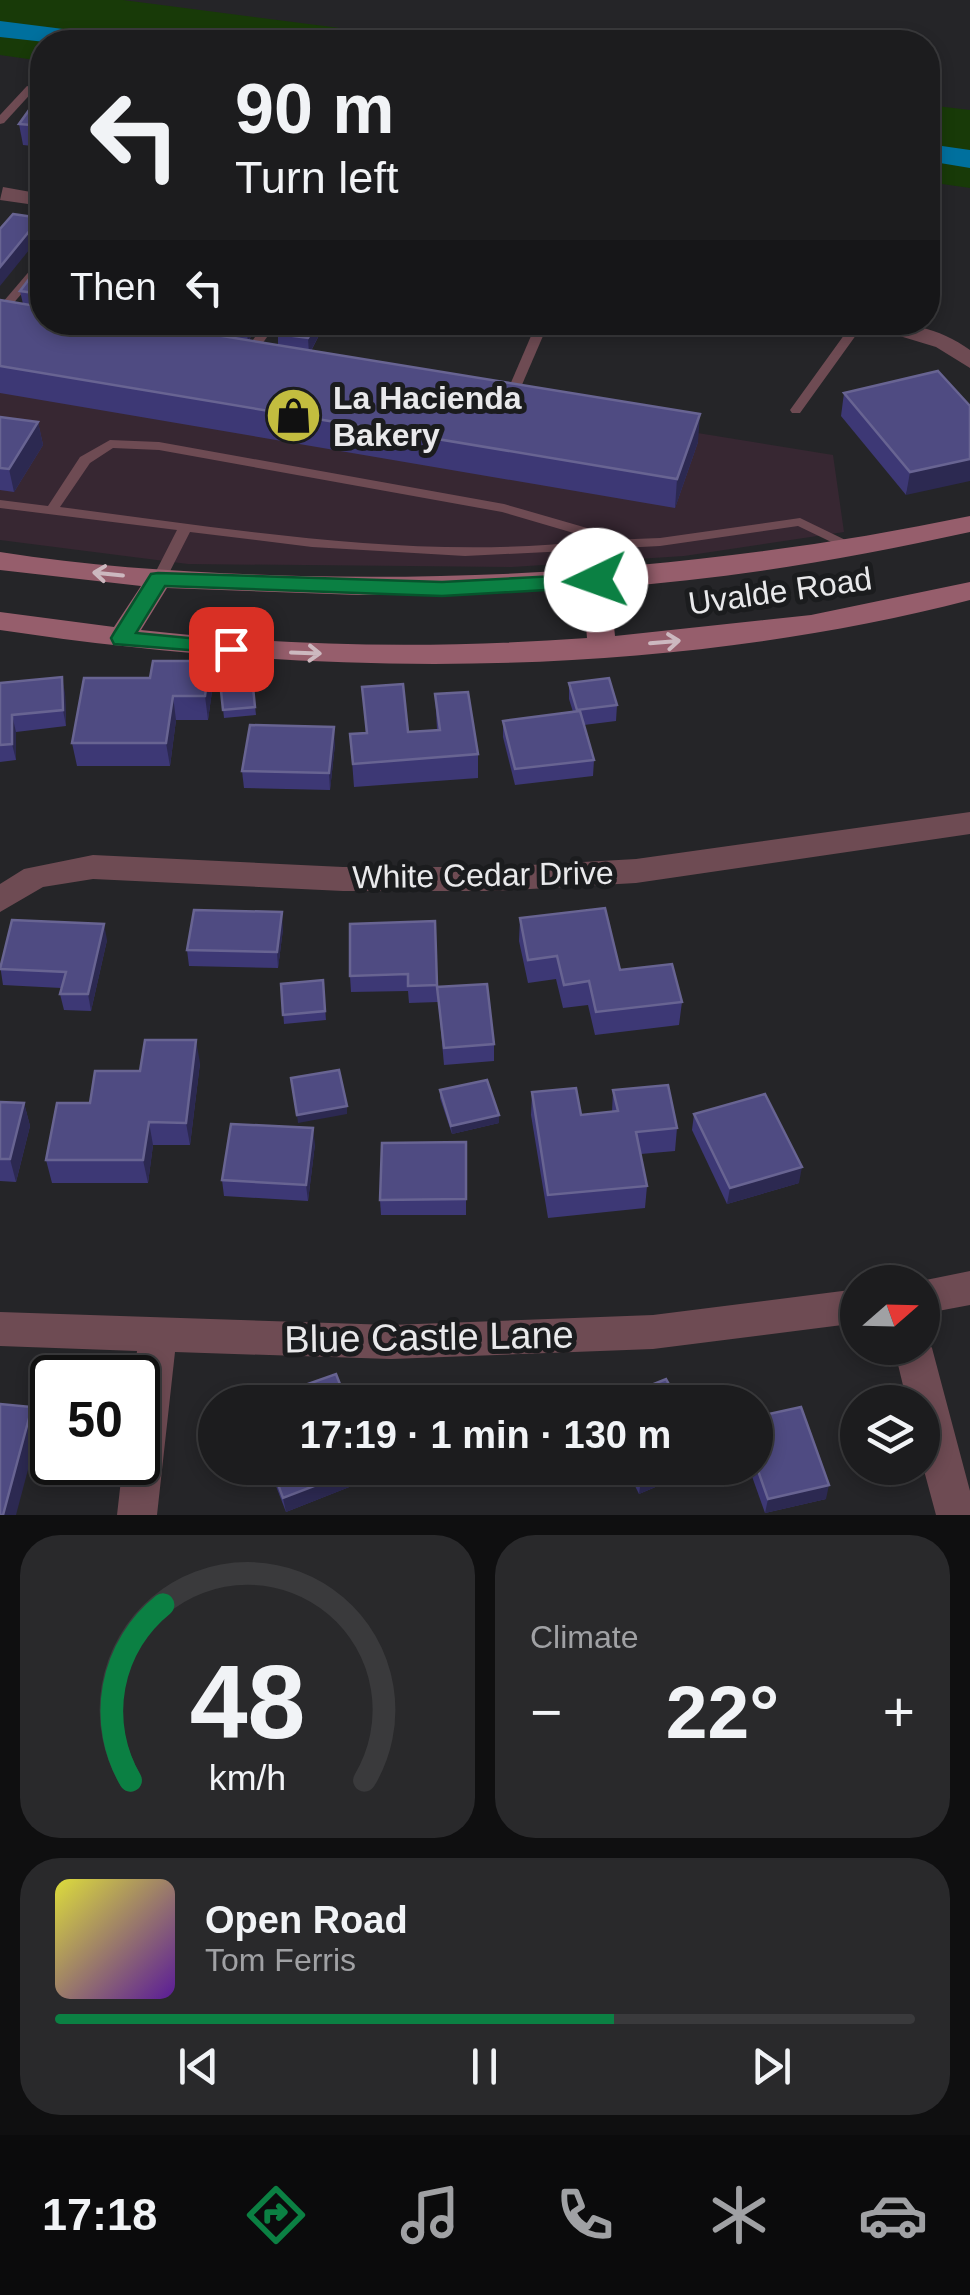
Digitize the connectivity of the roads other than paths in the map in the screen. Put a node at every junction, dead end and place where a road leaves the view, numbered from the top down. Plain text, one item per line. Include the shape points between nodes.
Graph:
1 (30, 89) edge
2 (0, 121) edge
3 (3, 194) dead end
4 (30, 198) edge
5 (30, 277) edge
6 (8, 304) edge
7 (262, 335) edge
8 (538, 335) edge
9 (850, 335) edge
10 (921, 335) edge
11 (250, 352) edge
12 (970, 361) edge
13 (509, 402) edge
14 (796, 410) dead end
15 (0, 504) edge
16 (52, 510) junction
17 (970, 524) edge
18 (186, 526) junction
19 (600, 544) junction
20 (854, 548) junction
21 (0, 562) edge
22 (158, 579) junction
23 (596, 580) junction
24 (970, 591) edge
25 (0, 621) edge
26 (122, 638) junction
27 (602, 647) junction
28 (970, 824) edge
29 (0, 900) edge
30 (970, 1288) edge
31 (940, 1294) edge
32 (840, 1308) edge
33 (0, 1328) edge
34 (158, 1336) junction
35 (917, 1365) edge
36 (136, 1515) edge
37 (956, 1515) edge

1 - 2 lane
3 - 4 street
5 - 6 lane
7 - 11 lane
8 - 13 lane
9 - 14 lane
10 - 12 street
15 - 16 lane
16 - 18 lane
16 - 19 lane via 85,460 110,444 159,446 504,508 582,531
17 - 20 main road, Uvalde Road
18 - 19 lane via 312,543 465,552
18 - 22 lane
19 - 20 lane via 800,522
19 - 23 lane
20 - 23 main road, Uvalde Road via 742,568
22 -> 21 main road, Uvalde Road
22 - 23 main road, Uvalde Road via 442,589
22 - 26 main road
23 - 27 main road
27 -> 24 main road, Uvalde Road via 781,631
25 - 26 main road, Uvalde Road
26 -> 27 main road, Uvalde Road via 373,656
28 - 29 street, White Cedar Drive via 636,871 493,879 94,868 35,877
30 - 31 street
32 - 34 street, Blue Castle Lane via 652,1332 391,1342
33 - 34 street, Blue Castle Lane
34 - 36 street
35 - 37 street

